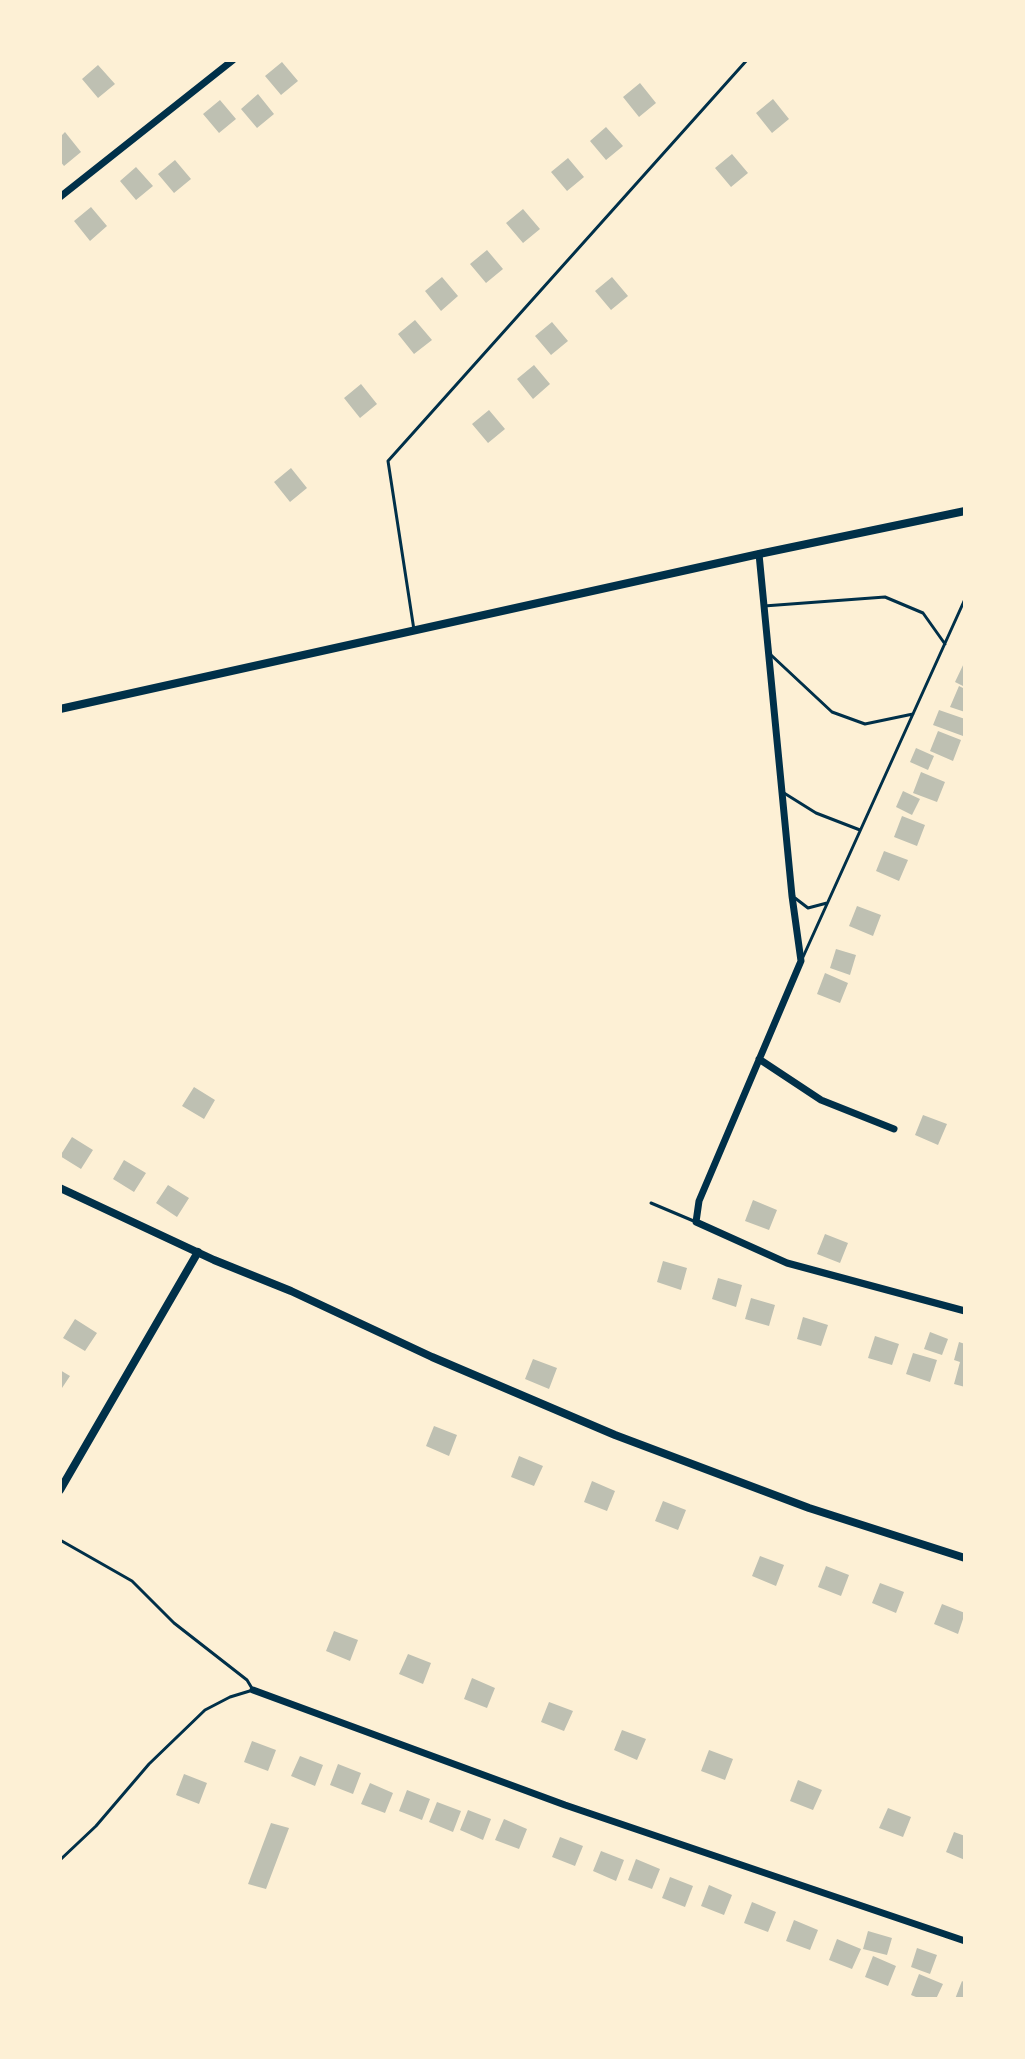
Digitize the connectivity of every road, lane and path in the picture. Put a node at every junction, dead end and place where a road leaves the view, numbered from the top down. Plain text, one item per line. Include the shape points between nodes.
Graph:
1 (233, 60) edge
2 (747, 60) edge
3 (60, 197) edge
4 (965, 511) edge
5 (759, 554) junction
6 (965, 599) edge
7 (764, 606) junction
8 (414, 630) junction
9 (945, 644) junction
10 (768, 653) junction
11 (60, 709) edge
12 (913, 714) junction
13 (781, 791) junction
14 (860, 830) junction
15 (792, 896) junction
16 (827, 903) junction
17 (801, 961) junction
18 (759, 1059) junction
19 (894, 1129) dead end
20 (60, 1188) edge
21 (651, 1203) dead end
22 (696, 1222) junction
23 (198, 1252) junction
24 (965, 1311) edge
25 (60, 1490) edge
26 (60, 1540) edge
27 (965, 1558) edge
28 (253, 1690) junction
29 (60, 1860) edge
30 (965, 1941) edge

1 - 3 street
2 - 8 lane via 388,461
4 - 5 street
5 - 7 street
5 - 8 street
6 - 9 lane
7 - 9 lane via 885,597 923,613
7 - 10 street
8 - 11 street
9 - 12 lane
10 - 12 lane via 832,712 865,724
10 - 13 street
12 - 14 lane
13 - 14 lane via 816,813
13 - 15 street
14 - 16 lane
15 - 16 lane via 808,908
15 - 17 street
16 - 17 lane
17 - 18 street
18 - 19 street via 821,1100
18 - 22 street via 699,1201
20 - 23 street
21 - 22 lane
22 - 24 street via 787,1263
23 - 25 street
23 - 27 street via 615,1435 809,1508
26 - 28 lane via 132,1581
28 - 29 lane via 205,1710
28 - 30 street via 565,1805

